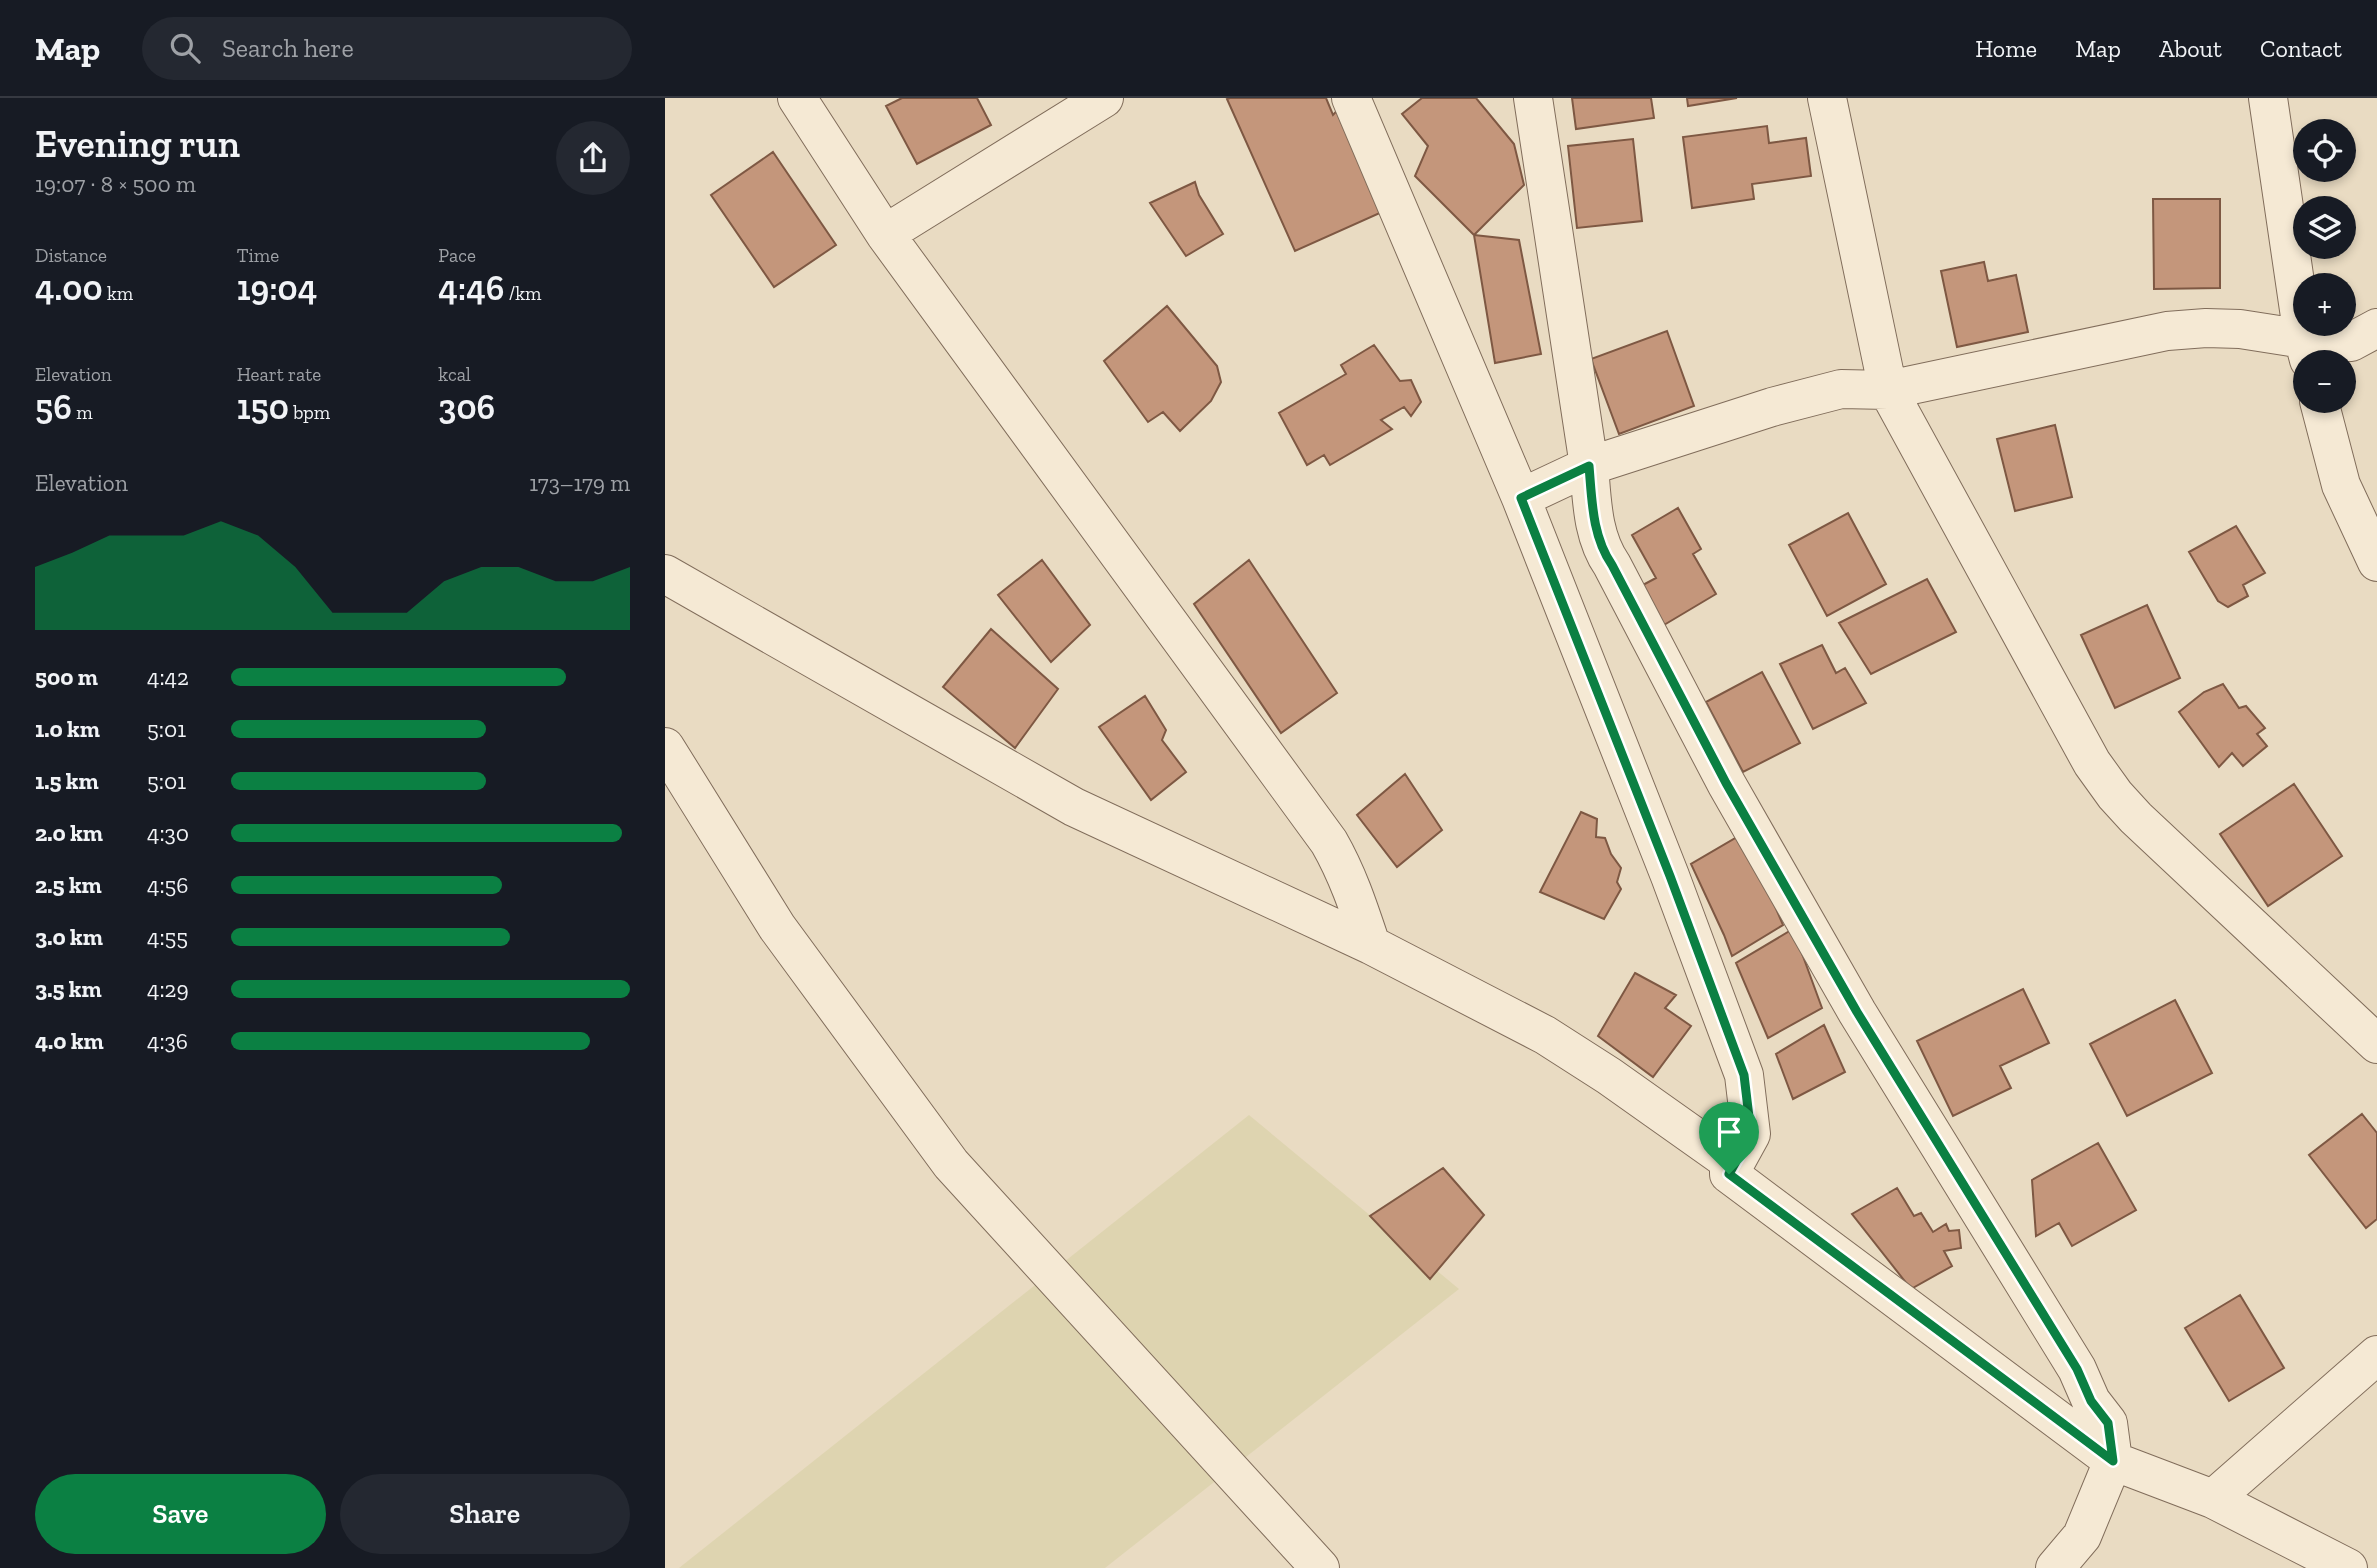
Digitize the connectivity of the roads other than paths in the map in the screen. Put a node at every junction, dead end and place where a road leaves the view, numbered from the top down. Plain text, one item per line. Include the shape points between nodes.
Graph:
1 (797, 98) edge
2 (1104, 98) edge
3 (1351, 98) edge
4 (1533, 98) edge
5 (1827, 98) edge
6 (2267, 98) edge
7 (885, 234) junction
8 (2377, 328) edge
9 (2306, 350) edge
10 (1888, 390) junction
11 (2322, 413) edge
12 (1589, 466) junction
13 (1521, 498) junction
14 (2377, 562) edge
15 (665, 574) edge
16 (665, 747) edge
17 (1371, 945) junction
18 (2377, 1044) edge
19 (1729, 1174) junction
20 (2377, 1355) edge
21 (2113, 1461) junction
22 (2213, 1499) junction
23 (1320, 1568) edge
24 (2055, 1568) edge
25 (2348, 1568) edge

1 - 7 street
2 - 7 street
3 - 13 street
4 - 12 street
5 - 10 street
6 - 9 street
7 - 17 street via 1329,842 1353,889
8 - 9 street via 2351,342
9 - 10 street via 2240,329 2167,331
10 - 12 street via 1841,389
10 - 18 street via 2092,764 2115,795
11 - 14 street via 2341,485
12 - 13 street
12 - 21 street via 1602,549 1726,783 1857,1012 2108,1423
13 - 19 street via 1744,1075 1751,1134
15 - 17 street via 1074,807
16 - 23 street via 778,927 951,1164
17 - 19 street via 1545,1035 1729,1161
19 - 21 street
20 - 22 street
21 - 22 street
21 - 24 street via 2082,1536
22 - 25 street

